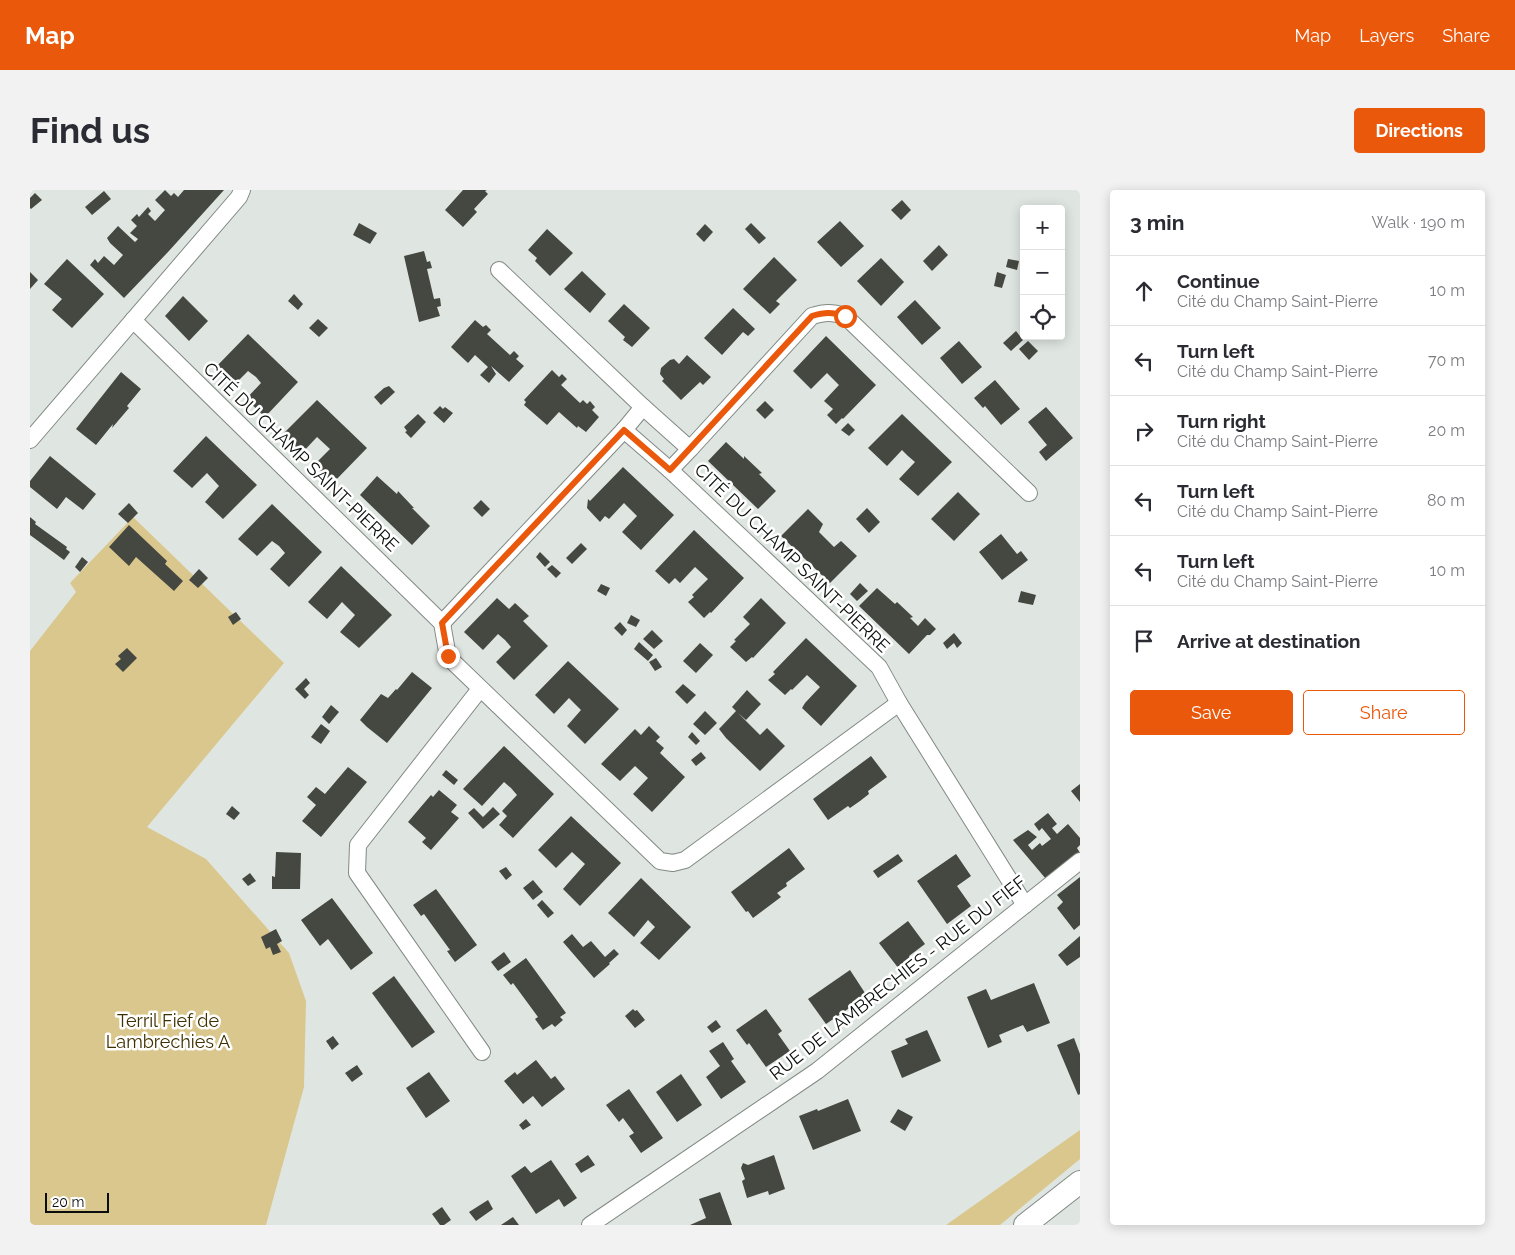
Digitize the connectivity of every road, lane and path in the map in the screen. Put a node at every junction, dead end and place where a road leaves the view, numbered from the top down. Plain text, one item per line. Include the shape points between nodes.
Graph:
1 (242, 190) edge
2 (499, 270) dead end
3 (133, 320) junction
4 (644, 407) junction
5 (624, 430) junction
6 (30, 440) edge
7 (690, 449) junction
8 (670, 470) junction
9 (1028, 494) dead end
10 (442, 623) junction
11 (480, 689) junction
12 (899, 703) junction
13 (1080, 861) edge
14 (1025, 904) junction
15 (482, 1052) dead end
16 (1080, 1182) edge
17 (590, 1225) edge
18 (1025, 1225) edge

1 - 3 street
2 - 4 street, CITÉ DU CHAMP SAINT-PIERRE
3 - 6 street
3 - 10 street, CITÉ DU CHAMP SAINT-PIERRE
4 - 5 street
4 - 7 street, CITÉ DU CHAMP SAINT-PIERRE
5 - 8 street, CITÉ DU CHAMP SAINT-PIERRE
5 - 10 street
7 - 8 street, CITÉ DU CHAMP SAINT-PIERRE
7 - 9 street, CITÉ DU CHAMP SAINT-PIERRE via 812,316 834,312 845,316
8 - 12 street, CITÉ DU CHAMP SAINT-PIERRE via 879,667
10 - 11 street via 448,656
11 - 12 street via 660,861 673,863 685,860
11 - 15 street via 358,844 357,873
12 - 14 street, CITÉ DU CHAMP SAINT-PIERRE
13 - 14 street, RUE DE LAMBRECHIES - RUE DU FIEF
14 - 17 street, RUE DE LAMBRECHIES - RUE DU FIEF via 817,1071
16 - 18 main road

